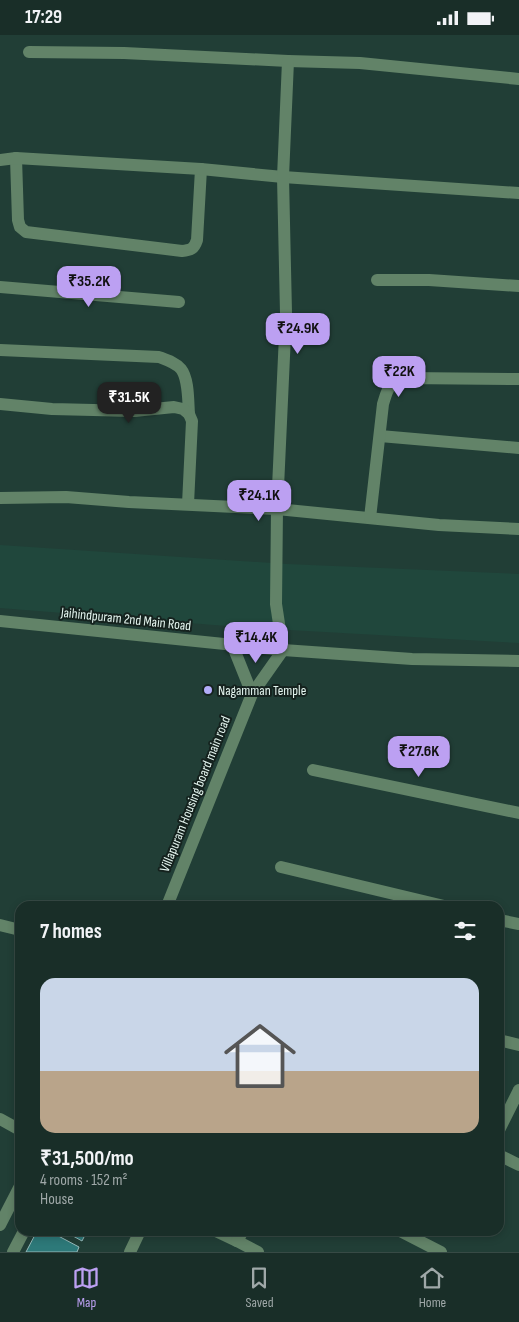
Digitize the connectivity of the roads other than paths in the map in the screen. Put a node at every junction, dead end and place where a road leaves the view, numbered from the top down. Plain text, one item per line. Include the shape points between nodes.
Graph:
1 (29, 53) dead end
2 (288, 61) junction
3 (519, 79) edge
4 (16, 158) junction
5 (0, 159) edge
6 (201, 169) junction
7 (282, 177) junction
8 (519, 193) edge
9 (377, 280) dead end
10 (519, 286) edge
11 (0, 287) edge
12 (179, 302) dead end
13 (0, 350) edge
14 (519, 379) edge
15 (0, 404) edge
16 (189, 414) junction
17 (380, 436) junction
18 (519, 448) edge
19 (0, 498) edge
20 (188, 504) junction
21 (277, 509) junction
22 (370, 518) junction
23 (519, 529) edge
24 (0, 621) edge
25 (232, 645) junction
26 (282, 650) junction
27 (519, 661) edge
28 (252, 694) junction
29 (313, 770) dead end
30 (519, 813) edge
31 (281, 867) dead end
32 (169, 901) edge
33 (423, 901) edge
34 (504, 920) edge
35 (519, 924) edge
36 (0, 925) edge
37 (15, 929) edge
38 (504, 1041) edge
39 (519, 1045) edge
40 (519, 1090) edge
41 (0, 1119) edge
42 (504, 1120) edge
43 (15, 1127) edge
44 (504, 1158) edge
45 (519, 1165) edge
46 (15, 1196) edge
47 (0, 1225) edge
48 (21, 1236) edge
49 (138, 1236) edge
50 (240, 1236) edge
51 (410, 1236) edge
52 (13, 1252) edge
53 (130, 1252) edge
54 (258, 1252) edge
55 (441, 1252) edge

1 - 2 street via 124,53
2 - 3 street via 360,63
2 - 7 street
4 - 5 street
4 - 6 street
4 - 6 street via 18,220 26,232 182,251 196,246
6 - 7 street
7 - 8 street
7 - 21 street via 286,313
9 - 10 street
11 - 12 street
13 - 16 street via 159,357 182,370
14 - 17 street via 405,378 394,381 388,387 383,404
15 - 16 street via 134,411 174,407
16 - 20 street via 192,421
17 - 18 street
17 - 22 street
19 - 20 street via 66,497
20 - 21 street
21 - 22 street
21 - 26 street via 276,604
22 - 23 street
24 - 25 street, Jaihindpuram 2nd Main Road
25 - 26 street, Jaihindpuram 2nd Main Road
25 - 28 street
26 - 27 street, Jaihindpuram 2nd Main Road via 412,659
26 - 28 street, Villapuram Housing board main road
28 - 32 street, Villapuram Housing board main road
29 - 30 street
31 - 33 street
34 - 35 street
36 - 37 street
38 - 39 street
40 - 42 street
41 - 43 street
44 - 45 street
46 - 47 street
48 - 52 street
49 - 53 street
50 - 54 street
51 - 55 street

